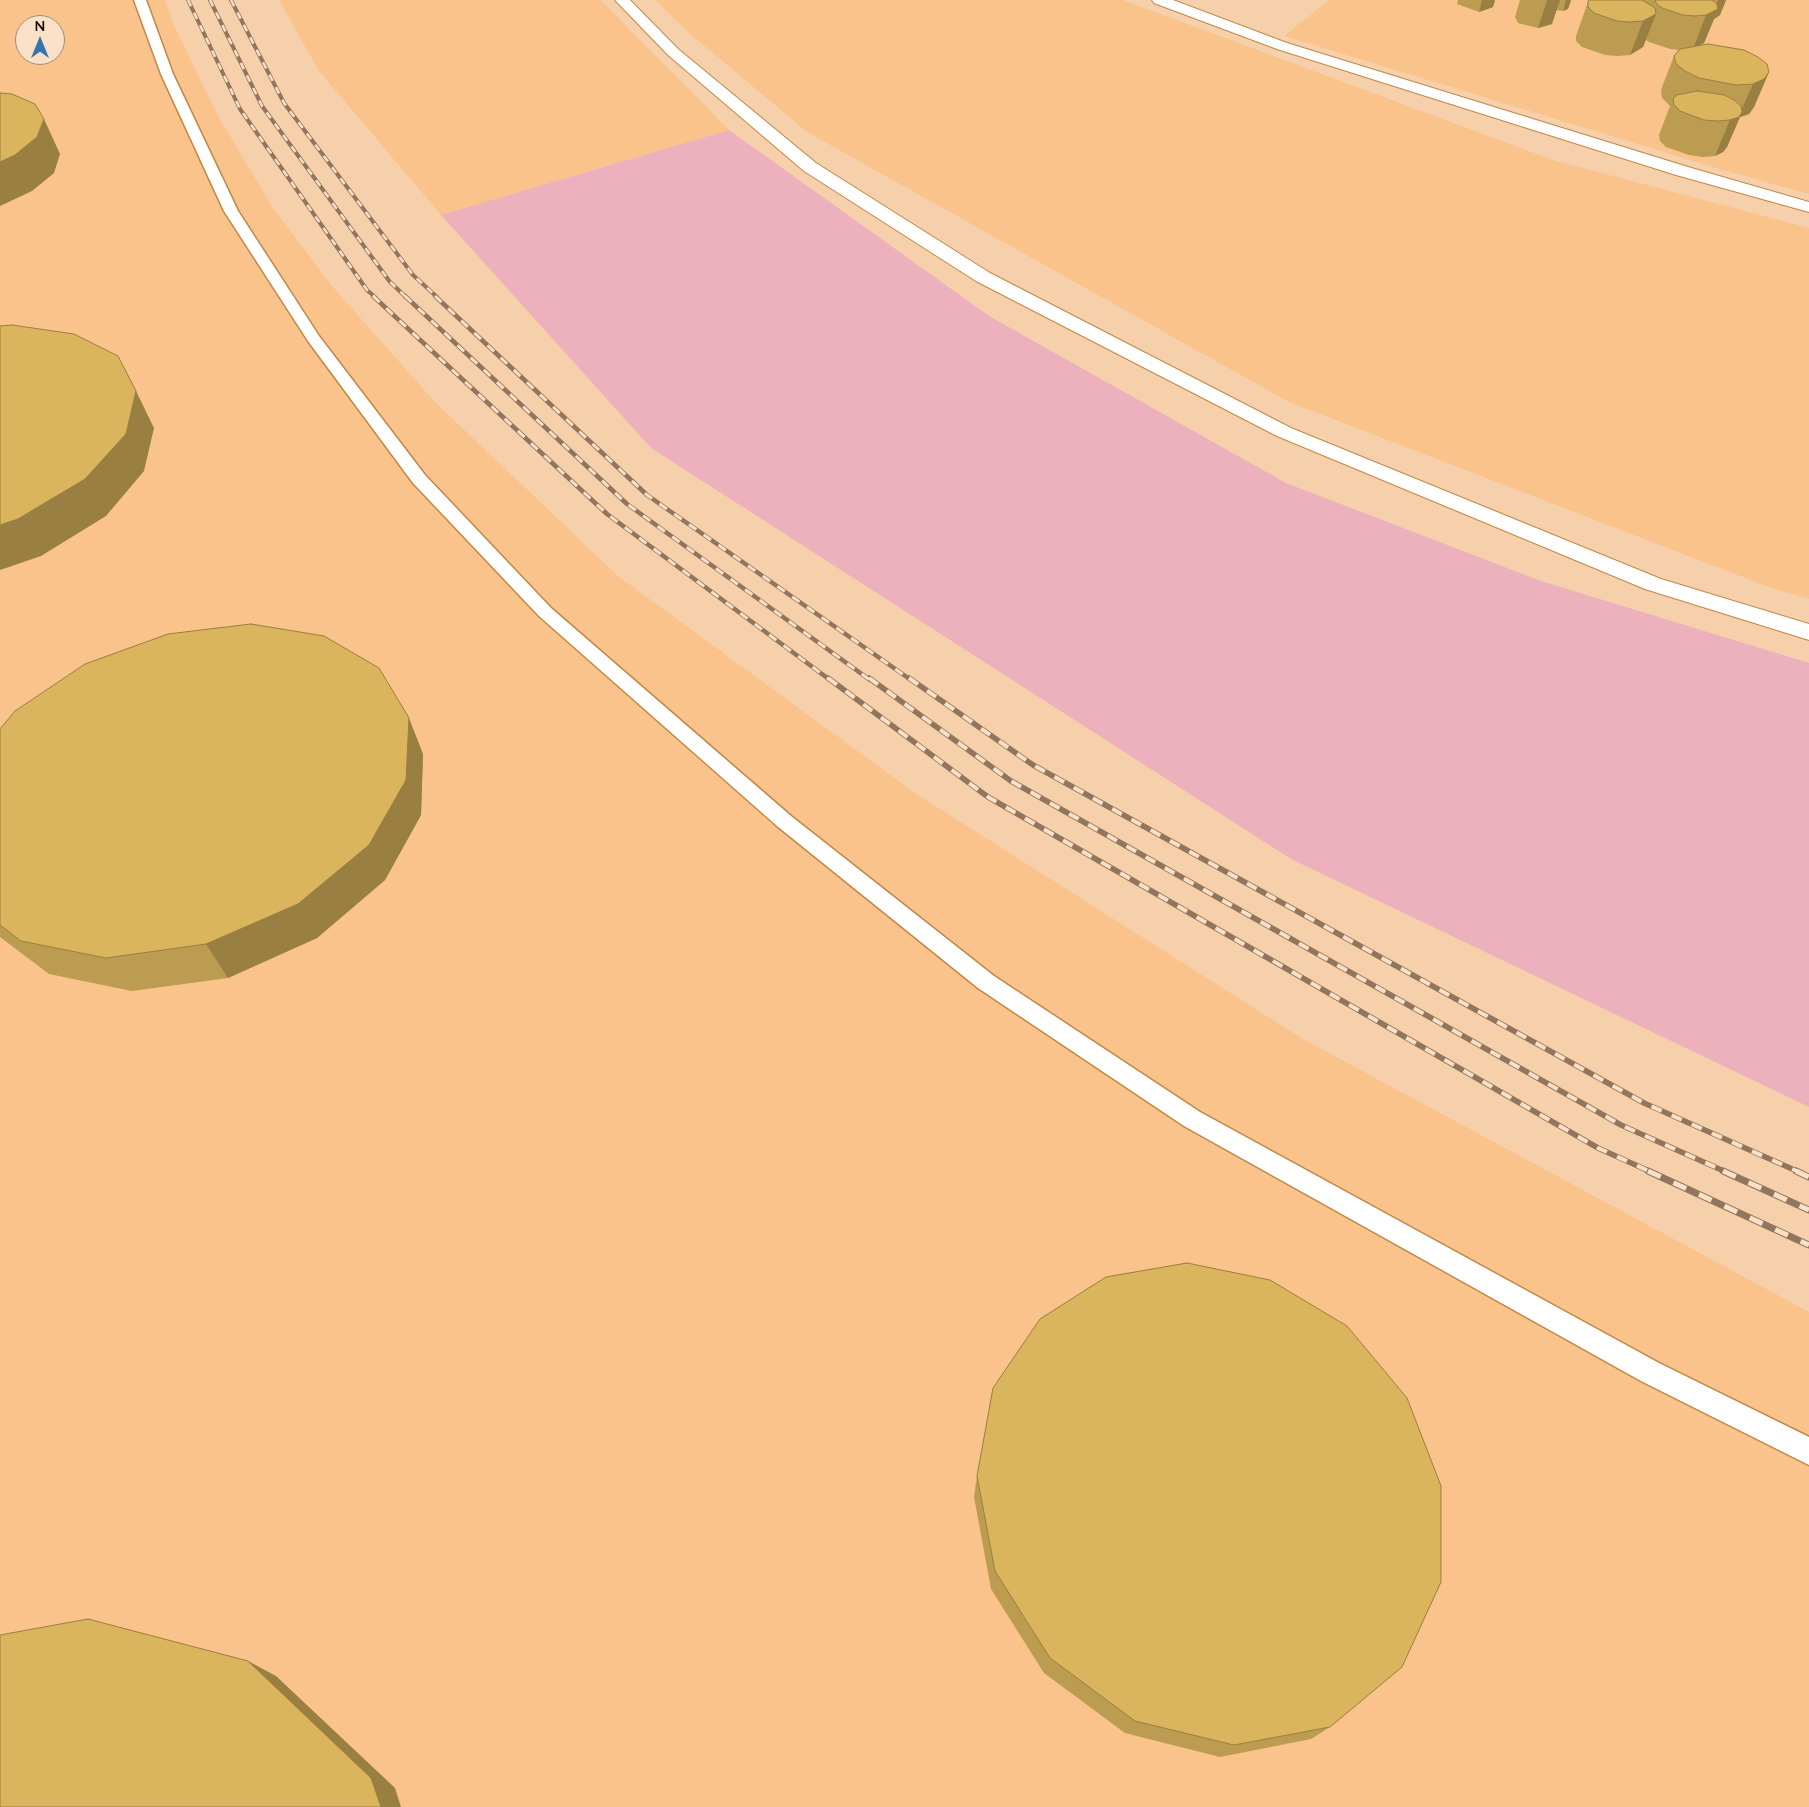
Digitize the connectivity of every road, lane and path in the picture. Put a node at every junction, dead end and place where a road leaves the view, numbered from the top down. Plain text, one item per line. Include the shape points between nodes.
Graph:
1 (140, 0) edge
2 (622, 0) edge
3 (1159, 0) edge
4 (1809, 207) edge
5 (1809, 632) edge
6 (1809, 1451) edge

1 - 6 lane via 167,74 231,211 313,338 419,479 544,612 777,815 986,982 1192,1119 1650,1372
2 - 5 street via 672,52 810,167 983,277 1284,432 1653,584
3 - 4 street via 1282,46 1682,171

